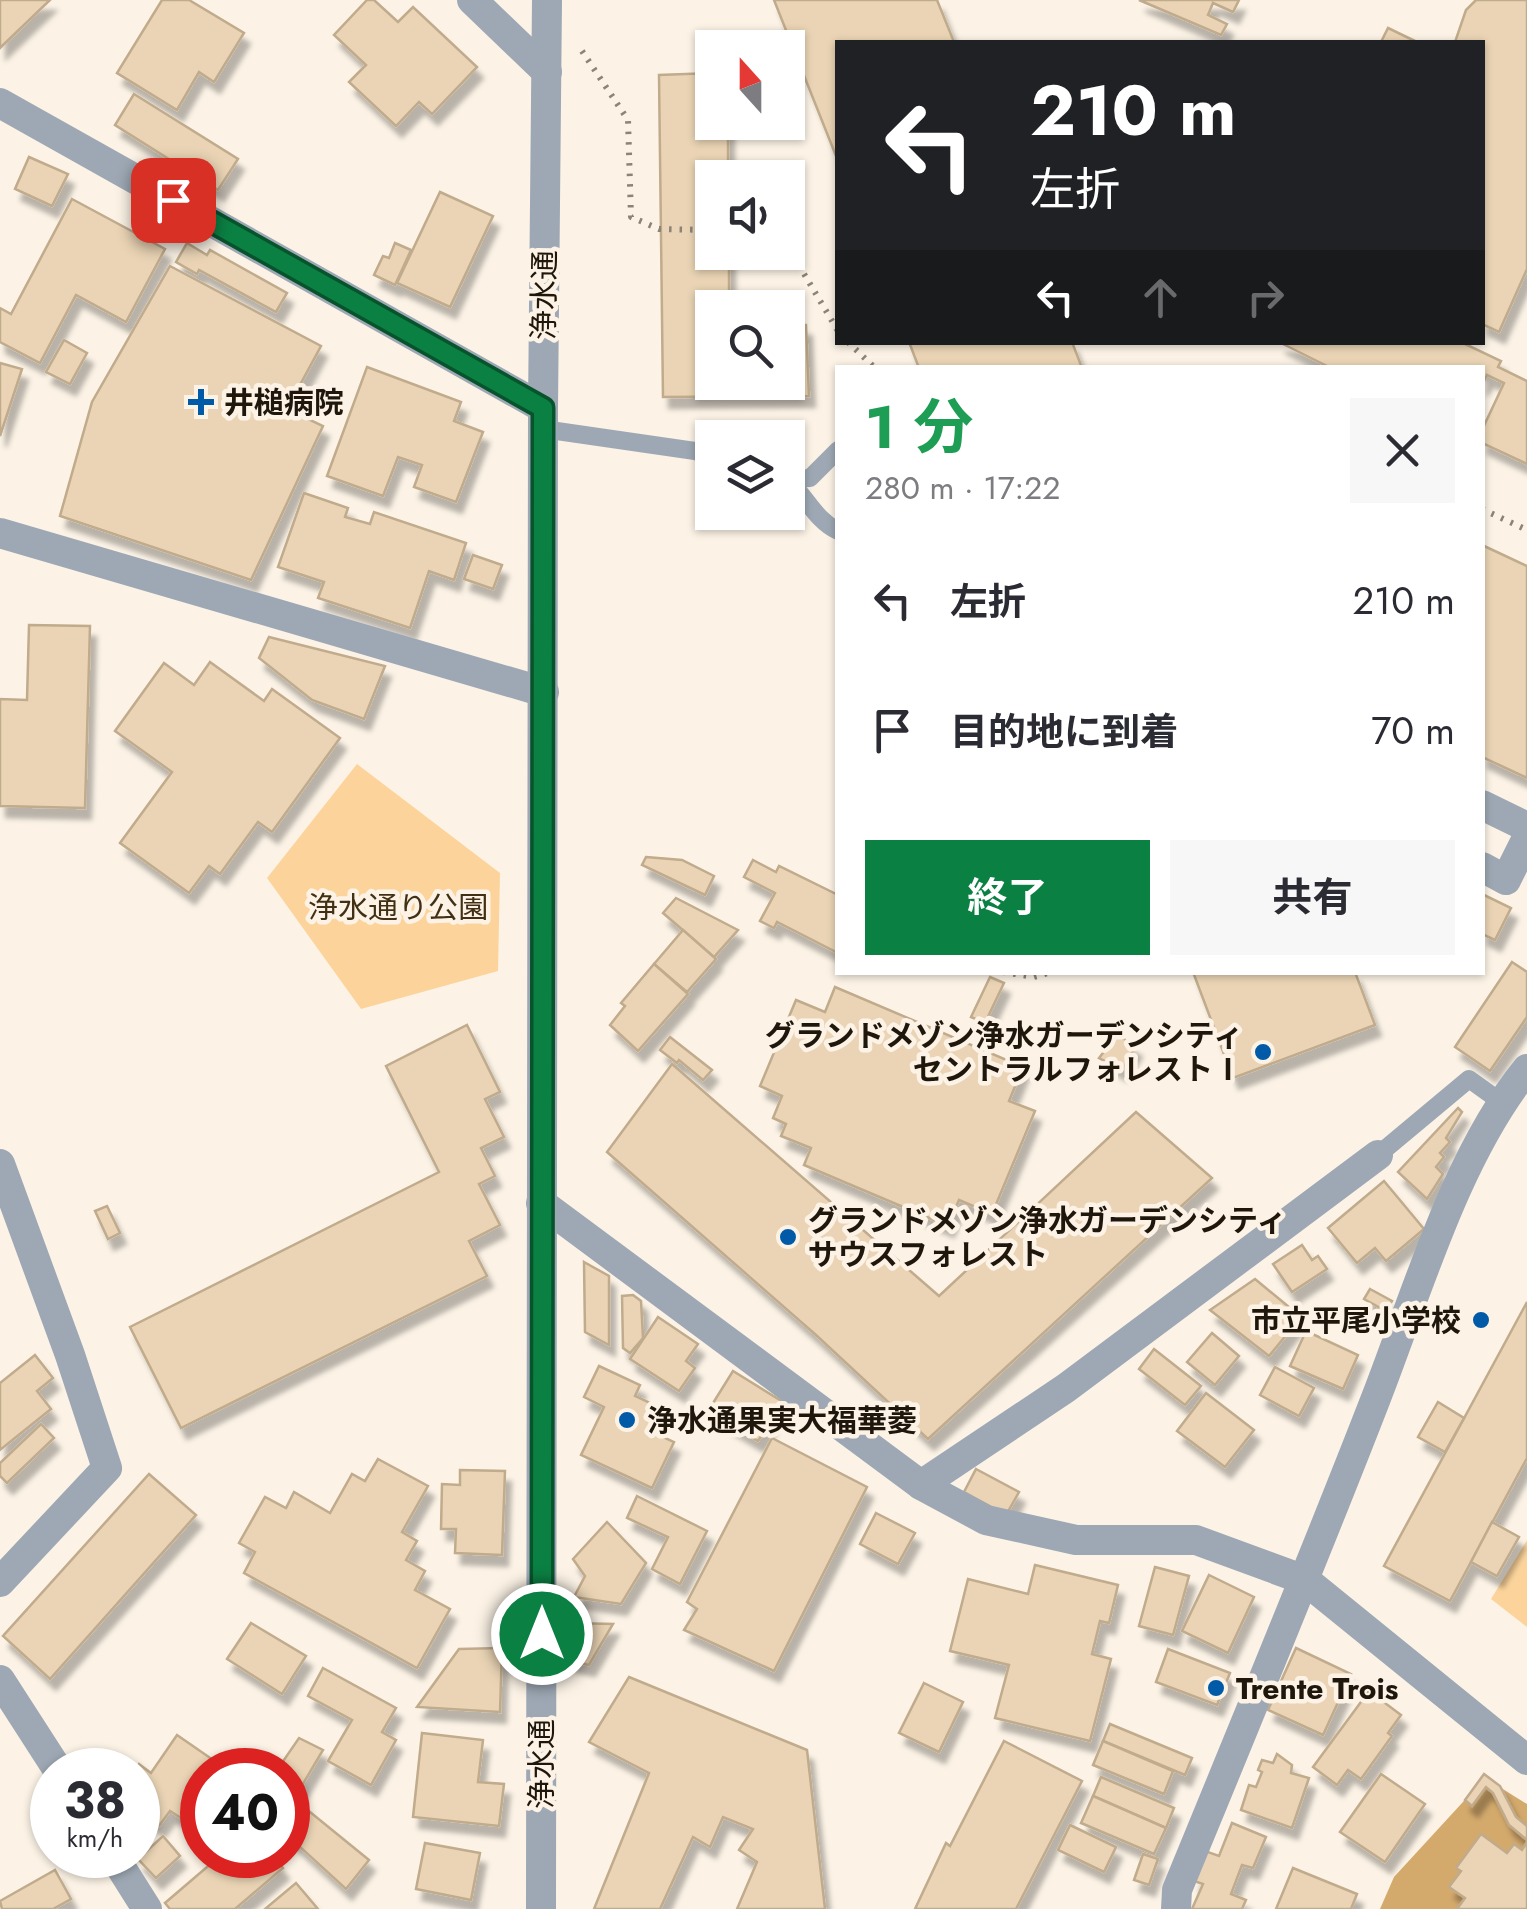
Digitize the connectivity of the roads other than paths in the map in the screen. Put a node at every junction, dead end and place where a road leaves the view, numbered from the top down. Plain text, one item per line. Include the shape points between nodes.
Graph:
1 (472, 0) edge
2 (547, 0) edge
3 (547, 72) junction
4 (0, 102) edge
5 (543, 419) junction
6 (695, 451) edge
7 (835, 453) edge
8 (805, 478) edge
9 (805, 498) edge
10 (835, 529) edge
11 (0, 534) edge
12 (544, 692) junction
13 (1485, 806) edge
14 (1527, 827) edge
15 (1527, 838) edge
16 (1485, 869) edge
17 (1527, 1069) edge
18 (1500, 1102) junction
19 (1378, 1155) joint
20 (0, 1164) edge
21 (542, 1203) junction
22 (922, 1485) junction
23 (1305, 1580) junction
24 (0, 1582) edge
25 (0, 1680) edge
26 (44, 1748) edge
27 (1527, 1760) edge
28 (127, 1878) edge
29 (147, 1909) edge
30 (542, 1909) edge
31 (1176, 1909) edge

1 - 3 street
2 - 3 street, 浄水通
3 - 5 street, 浄水通
4 - 5 street
5 - 6 lane
5 - 12 street, 浄水通
7 - 8 lane
9 - 10 lane via 817,518
11 - 12 street
12 - 21 street, 浄水通
13 - 14 street
15 - 16 street via 1506,880
17 - 18 street
18 - 19 lane via 1469,1079
18 - 23 street via 1452,1203
19 - 22 street via 1066,1388
20 - 24 street via 107,1468
21 - 22 street
21 - 30 street, 浄水通
22 - 23 street via 986,1520 1076,1540 1196,1540
23 - 27 street
23 - 31 street via 1177,1890
25 - 26 street
28 - 29 street

